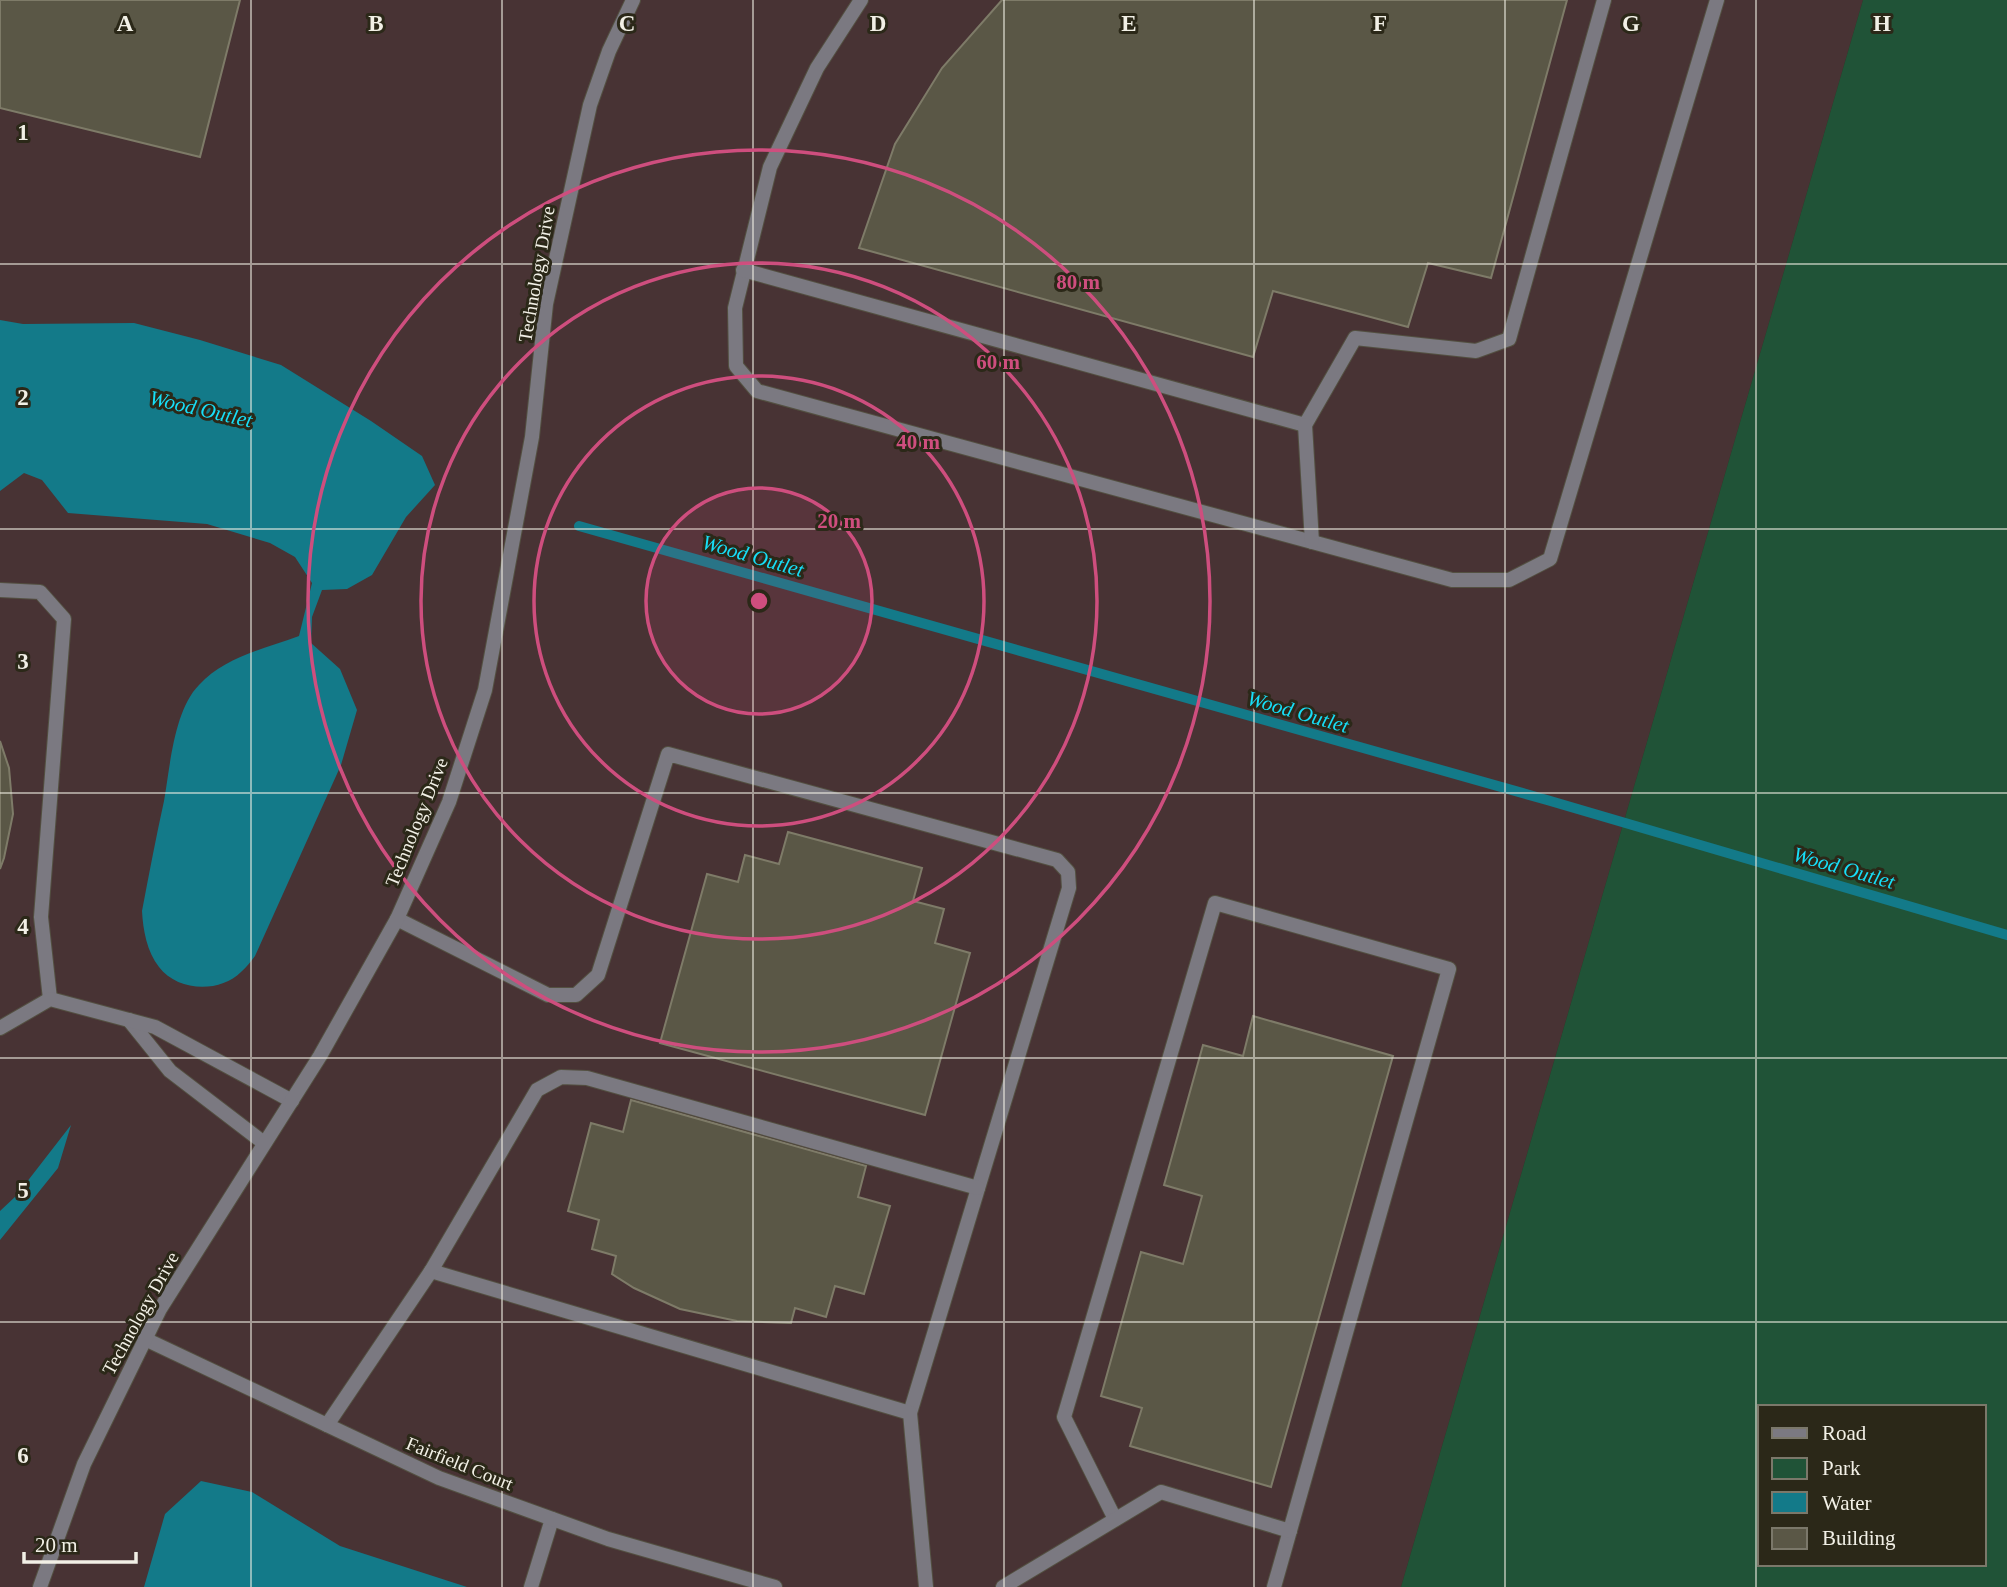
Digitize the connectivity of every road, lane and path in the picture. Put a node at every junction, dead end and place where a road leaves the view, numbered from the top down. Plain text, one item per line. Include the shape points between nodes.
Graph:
1 (633, 0) edge
2 (862, 0) edge
3 (1604, 0) edge
4 (1717, 0) edge
5 (743, 270) junction
6 (1305, 425) junction
7 (1312, 542) junction
8 (0, 590) edge
9 (397, 919) junction
10 (50, 999) junction
11 (129, 1020) junction
12 (0, 1028) edge
13 (292, 1101) junction
14 (264, 1143) junction
15 (978, 1188) junction
16 (431, 1270) junction
17 (145, 1339) junction
18 (910, 1413) junction
19 (327, 1425) junction
20 (552, 1519) junction
21 (1115, 1519) junction
22 (1290, 1531) junction
23 (755, 1584) edge
24 (40, 1587) edge
25 (531, 1587) edge
26 (775, 1587) edge
27 (926, 1587) edge
28 (1003, 1587) edge
29 (1274, 1587) edge

1 - 9 street, Technology Drive via 590,105 546,304 532,438 485,690 449,802
2 - 5 street via 817,68 770,167
3 - 6 street via 1509,338 1476,351 1355,338
4 - 7 street via 1550,559 1509,580 1452,580
5 - 6 street
5 - 7 street via 736,308 736,366 757,391
6 - 7 street
8 - 10 street via 40,592 64,619 41,917
9 - 13 street, Technology Drive
9 - 15 street via 548,995 576,995 598,975 668,754 1057,860 1068,872 1069,888
10 - 11 street
10 - 12 street
11 - 13 street via 155,1027
11 - 14 street via 170,1072
13 - 14 street, Technology Drive
14 - 17 street, Technology Drive
15 - 16 street via 587,1078 561,1077 537,1090
15 - 18 street
16 - 18 street
16 - 19 street
17 - 19 street, Fairfield Court
17 - 24 street, Technology Drive via 84,1464
18 - 27 street
19 - 20 street, Fairfield Court via 439,1478
20 - 23 street, Fairfield Court
20 - 25 street
21 - 22 street via 1161,1492
21 - 22 street via 1064,1417 1215,903 1449,969
21 - 28 street
22 - 29 street
23 - 26 street, Fairfield Court

